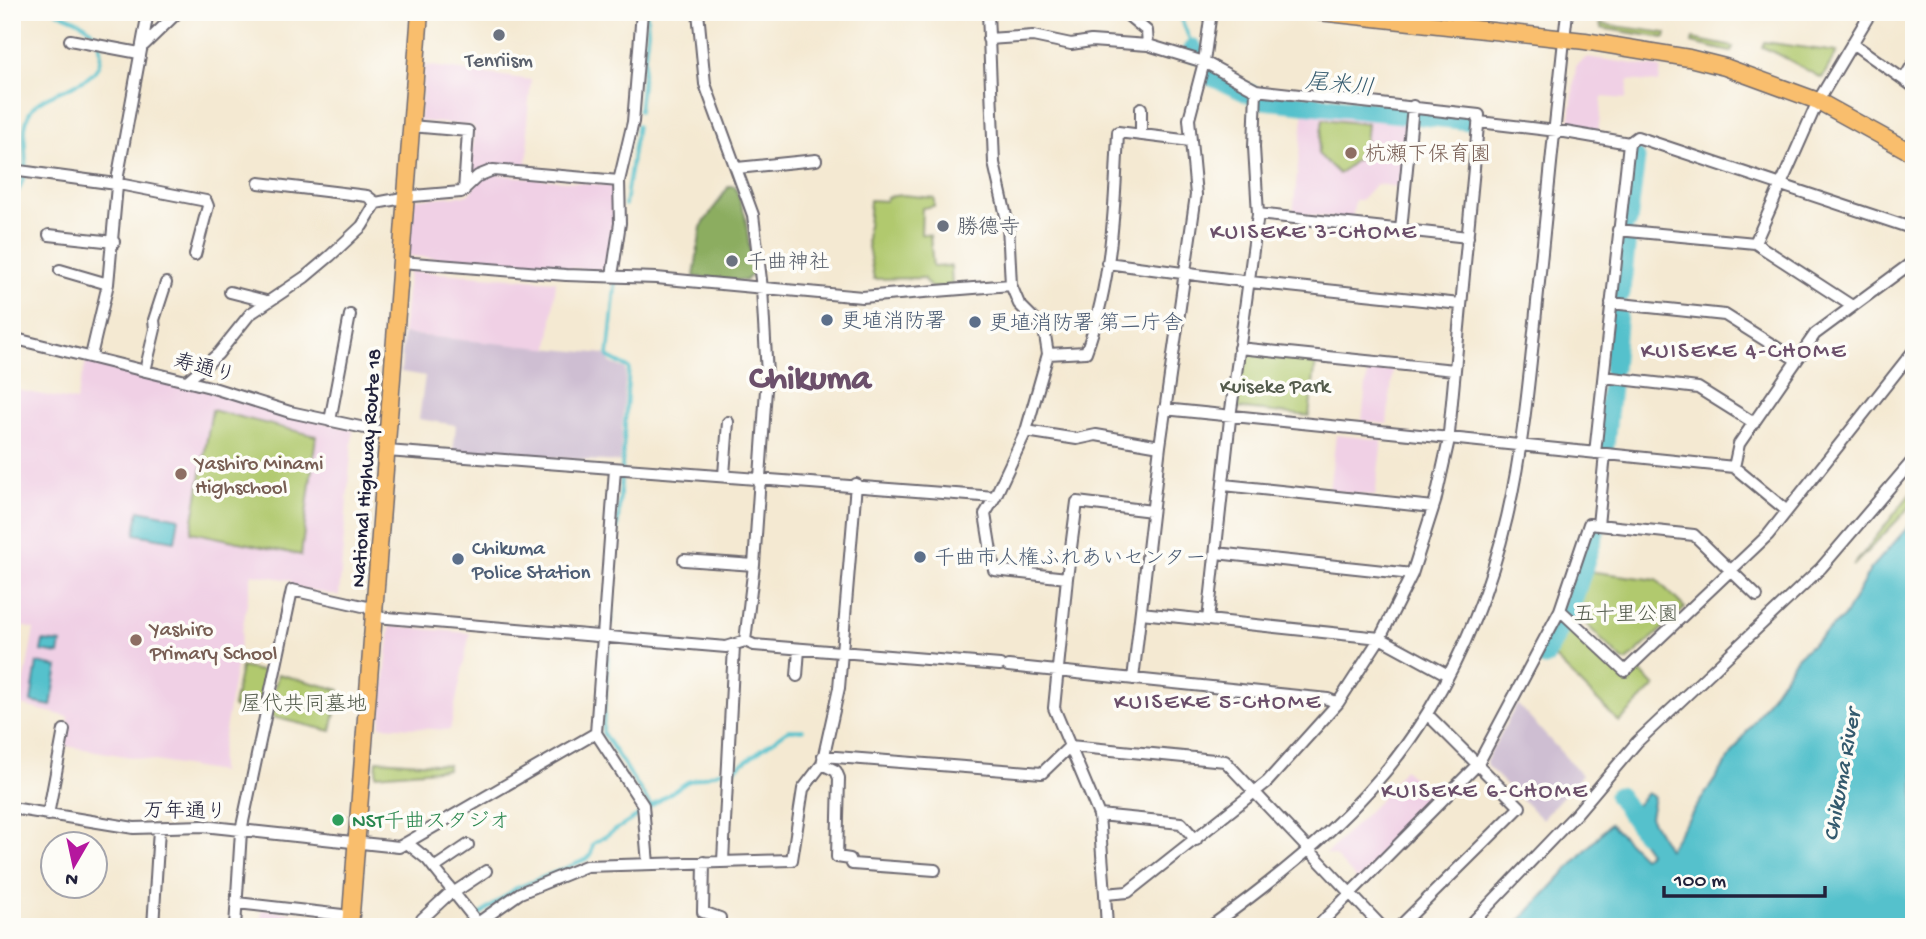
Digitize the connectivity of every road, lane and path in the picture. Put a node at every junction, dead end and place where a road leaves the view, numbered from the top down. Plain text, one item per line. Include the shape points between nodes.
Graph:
1 (148, 12) edge
2 (178, 12) edge
3 (420, 12) edge
4 (642, 12) edge
5 (988, 12) edge
6 (1124, 12) edge
7 (1211, 12) edge
8 (1319, 12) edge
9 (1567, 12) edge
10 (1871, 12) edge
11 (694, 14) edge
12 (1427, 18) edge
13 (988, 39) junction
14 (1564, 39) junction
15 (70, 40) dead end
16 (1852, 43) junction
17 (1148, 45) junction
18 (141, 49) junction
19 (1204, 62) junction
20 (1914, 62) edge
21 (1904, 79) junction
22 (1914, 87) edge
23 (1256, 95) junction
24 (1818, 101) junction
25 (1141, 108) dead end
26 (1412, 112) junction
27 (1479, 122) junction
28 (411, 126) junction
29 (1555, 131) junction
30 (1141, 134) junction
31 (1191, 141) junction
32 (1629, 143) junction
33 (1914, 154) edge
34 (816, 160) dead end
35 (737, 168) junction
36 (21, 171) edge
37 (619, 181) junction
38 (259, 183) dead end
39 (1781, 185) junction
40 (117, 186) junction
41 (464, 191) junction
42 (406, 197) junction
43 (376, 203) junction
44 (1258, 214) junction
45 (1914, 229) edge
46 (1401, 230) junction
47 (1618, 230) junction
48 (49, 234) dead end
49 (1468, 237) junction
50 (114, 242) junction
51 (1755, 243) junction
52 (195, 255) dead end
53 (1914, 261) edge
54 (401, 262) junction
55 (1107, 263) junction
56 (60, 270) dead end
57 (1183, 273) junction
58 (617, 276) junction
59 (1250, 282) junction
60 (166, 283) dead end
61 (108, 284) junction
62 (1011, 285) junction
63 (762, 288) junction
64 (230, 292) dead end
65 (266, 301) junction
66 (1611, 303) junction
67 (1460, 304) junction
68 (1852, 306) junction
69 (350, 315) dead end
70 (12, 338) edge
71 (1239, 348) junction
72 (1914, 350) edge
73 (1048, 354) junction
74 (91, 356) junction
75 (1795, 359) junction
76 (1454, 370) junction
77 (145, 371) junction
78 (1604, 377) junction
79 (187, 382) junction
80 (1164, 409) junction
81 (1231, 416) junction
82 (330, 421) junction
83 (728, 422) dead end
84 (1754, 423) junction
85 (1026, 431) junction
86 (388, 433) junction
87 (1447, 438) junction
88 (1160, 446) junction
89 (1522, 446) junction
90 (387, 451) junction
91 (1600, 453) junction
92 (1914, 459) edge
93 (1734, 467) junction
94 (620, 468) junction
95 (724, 475) junction
96 (760, 477) junction
97 (856, 484) junction
98 (1224, 485) junction
99 (995, 497) junction
100 (1433, 508) junction
101 (1152, 511) junction
102 (1787, 511) junction
103 (1598, 525) junction
104 (1216, 553) junction
105 (684, 560) dead end
106 (754, 565) junction
107 (1730, 571) junction
108 (1412, 574) junction
109 (1067, 578) junction
110 (1757, 596) dead end
111 (1141, 613) junction
112 (1565, 613) junction
113 (376, 617) junction
114 (1208, 620) junction
115 (603, 635) junction
116 (1380, 638) junction
117 (739, 643) junction
118 (799, 649) junction
119 (842, 652) junction
120 (1055, 671) junction
121 (1448, 675) junction
122 (797, 676) dead end
123 (1133, 679) junction
124 (1338, 703) junction
125 (1427, 714) junction
126 (64, 730) dead end
127 (596, 733) junction
128 (1070, 746) junction
129 (823, 760) junction
130 (1478, 764) junction
131 (1254, 793) junction
132 (12, 808) edge
133 (48, 815) junction
134 (1099, 815) junction
135 (159, 829) junction
136 (241, 831) junction
137 (1196, 840) junction
138 (357, 843) junction
139 (407, 843) junction
140 (468, 845) dead end
141 (1310, 850) junction
142 (723, 861) junction
143 (704, 862) junction
144 (648, 864) junction
145 (434, 868) junction
146 (935, 870) dead end
147 (486, 872) dead end
148 (453, 892) junction
149 (1105, 894) junction
150 (1352, 895) junction
151 (237, 903) junction
152 (12, 917) edge
153 (422, 919) dead end
154 (350, 922) edge
155 (475, 925) edge
156 (16, 927) edge
157 (153, 927) edge
158 (234, 927) edge
159 (719, 927) edge
160 (1107, 927) edge
161 (1210, 927) edge
162 (1317, 927) edge
163 (1382, 927) edge
164 (1399, 927) edge
165 (1468, 927) edge

1 - 18 street
2 - 18 street
3 - 28 highway, National Highway Route 18
4 - 37 street via 634,122
5 - 13 street
6 - 17 street via 1146,31
7 - 19 street
8 - 12 highway
9 - 14 street
10 - 16 street
11 - 35 street via 705,84
12 - 14 highway
13 - 17 street via 1033,36 1072,44
13 - 62 street via 994,163 1008,225
14 - 24 highway via 1689,58
14 - 29 street
15 - 18 street
16 - 21 street
16 - 24 street
17 - 19 street
18 - 40 street
19 - 23 street
19 - 31 street via 1189,119
20 - 21 street
21 - 22 street
23 - 26 street
23 - 44 street
24 - 33 highway
24 - 39 street
25 - 30 street
26 - 27 street via 1479,115
26 - 46 street
27 - 29 street
27 - 49 street
28 - 41 street via 468,131
28 - 42 highway, National Highway Route 18
29 - 32 street
29 - 89 street
30 - 31 street
30 - 55 street via 1118,132
31 - 57 street via 1196,195
32 - 39 street via 1637,137
32 - 47 street
34 - 35 street
35 - 63 street via 753,215
36 - 40 street
37 - 41 street via 492,170 478,176
37 - 58 street
38 - 43 street via 367,196
39 - 45 street
39 - 51 street
40 - 50 street
40 - 52 street via 206,201
41 - 42 street
42 - 43 street
42 - 54 highway, National Highway Route 18
43 - 65 street via 362,226 330,256
44 - 46 street
44 - 59 street
46 - 49 street
47 - 51 street
47 - 66 street
48 - 50 street
49 - 67 street
50 - 61 street
51 - 68 street
53 - 68 street
54 - 58 street
54 - 86 highway, National Highway Route 18
55 - 57 street
55 - 73 street via 1086,352
56 - 61 street
57 - 59 street
57 - 80 street
58 - 63 street
59 - 67 street
59 - 71 street
60 - 77 street
61 - 74 street
62 - 63 street via 862,297
62 - 73 street via 1019,304 1044,328
63 - 96 street via 766,375
64 - 65 street
65 - 79 street
66 - 75 street via 1725,314
66 - 78 street
67 - 76 street
68 - 75 street via 1815,334
69 - 82 street
70 - 74 street, 寿通り
71 - 76 street
71 - 81 street
72 - 102 street
73 - 85 street
74 - 77 street, 寿通り
75 - 84 street
76 - 87 street
77 - 79 street, 寿通り
78 - 84 street via 1698,388
78 - 91 street
79 - 82 street, 寿通り
80 - 81 street
80 - 88 street
81 - 87 street
81 - 98 street
82 - 86 street, 寿通り
83 - 95 street
84 - 93 street via 1739,444
85 - 88 street via 1077,439 1096,435
85 - 99 street
86 - 90 highway, National Highway Route 18
87 - 89 street
87 - 100 street
88 - 101 street
89 - 91 street
89 - 121 street via 1494,572
90 - 94 street
90 - 113 highway, National Highway Route 18
91 - 93 street
91 - 103 street
92 - 165 street via 1821,568 1637,741 1577,813
93 - 102 street
94 - 95 street
94 - 115 street
95 - 96 street
96 - 97 street
96 - 106 street
97 - 99 street
97 - 119 street
98 - 100 street
98 - 104 street
99 - 109 street via 985,514 994,570
100 - 108 street
101 - 109 street via 1077,502
101 - 111 street
102 - 107 street
103 - 107 street via 1694,535
103 - 112 street via 1589,524
104 - 108 street
104 - 114 street
105 - 106 street
106 - 117 street
107 - 110 street
107 - 112 street via 1625,671
108 - 116 street
109 - 120 street
111 - 114 street
111 - 123 street
112 - 130 street
113 - 115 street
113 - 136 street via 367,607 292,590
113 - 138 highway, National Highway Route 18
114 - 116 street
115 - 117 street
115 - 127 street
116 - 121 street
116 - 124 street
117 - 118 street
117 - 142 street
118 - 119 street
118 - 122 street
119 - 120 street
119 - 129 street
120 - 123 street
120 - 128 street via 1054,708
121 - 125 street
123 - 124 street
124 - 131 street
125 - 130 street
125 - 141 street via 1387,769
126 - 133 street
127 - 139 street
127 - 144 street via 644,811
128 - 129 street via 1042,773
128 - 131 street via 1225,761
128 - 134 street
129 - 142 street via 803,789 792,860
129 - 146 street via 839,778 837,857 850,859 852,864
130 - 150 street
130 - 164 street via 1520,807
131 - 137 street
131 - 141 street
132 - 133 street, 万年通り
133 - 135 street, 万年通り
134 - 137 street via 1181,823
134 - 149 street
135 - 136 street, 万年通り via 203,826
135 - 157 street
136 - 138 street, 万年通り
136 - 151 street
137 - 149 street via 1128,892
138 - 139 street, 万年通り via 398,847
138 - 154 highway, National Highway Route 18
139 - 145 street
140 - 145 street
141 - 150 street
141 - 161 street
142 - 143 street
143 - 144 street
143 - 159 street via 703,912 720,918
144 - 155 street via 586,866 520,893
145 - 148 street
147 - 148 street
148 - 153 street
148 - 155 street
149 - 160 street
150 - 162 street
150 - 163 street
151 - 154 street
151 - 158 street
152 - 156 street

